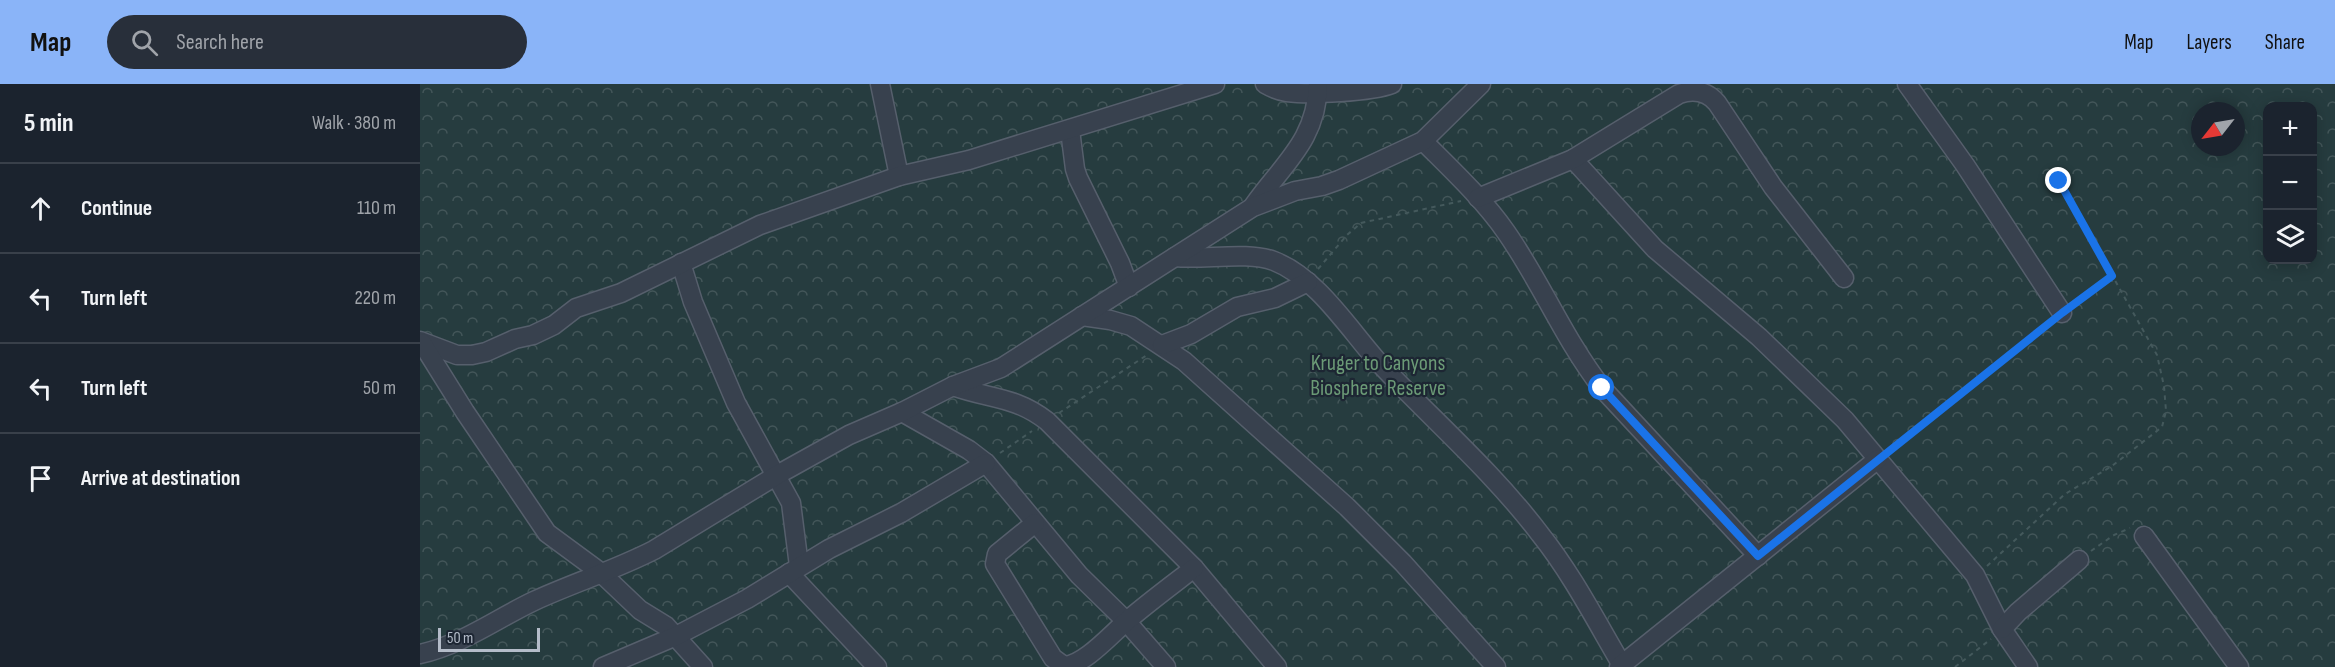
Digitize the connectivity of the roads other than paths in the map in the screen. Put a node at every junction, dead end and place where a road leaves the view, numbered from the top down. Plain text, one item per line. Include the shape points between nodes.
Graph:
1 (880, 84) edge
2 (1215, 84) edge
3 (1265, 84) edge
4 (1392, 84) edge
5 (1481, 84) edge
6 (1907, 84) edge
7 (1318, 88) edge
8 (1688, 88) edge
9 (1070, 130) junction
10 (1423, 141) junction
11 (1573, 159) junction
12 (899, 176) junction
13 (1478, 198) junction
14 (1253, 207) junction
15 (1175, 257) junction
16 (681, 263) junction
17 (1844, 278) dead end
18 (1308, 282) junction
19 (1129, 287) junction
20 (2062, 313) road end
21 (1082, 316) junction
22 (421, 342) edge
23 (1162, 345) junction
24 (953, 386) junction
25 (902, 412) junction
26 (1878, 459) junction
27 (986, 463) junction
28 (777, 475) junction
29 (1035, 523) junction
30 (2144, 536) road end
31 (1758, 556) junction
32 (2079, 560) road end
33 (1194, 568) junction
34 (794, 569) junction
35 (600, 572) junction
36 (1126, 621) junction
37 (2002, 629) junction
38 (676, 636) junction
39 (420, 654) edge
40 (1621, 666) edge
41 (603, 667) edge
42 (703, 667) edge
43 (877, 667) edge
44 (1166, 667) edge
45 (1277, 667) edge
46 (1496, 667) edge
47 (2028, 667) edge
48 (2239, 667) edge

1 - 12 street
2 - 9 street
3 - 7 street via 1288,92
4 - 7 street via 1372,90
5 - 10 street
6 - 20 street
7 - 14 street via 1311,126 1302,144
8 - 11 street
8 - 17 street via 1705,93 1717,103 1773,187
9 - 12 street
9 - 19 street via 1078,178
10 - 13 street
10 - 14 street via 1339,180
11 - 13 street
11 - 26 street via 1655,249 1797,372
12 - 16 street via 760,225
13 - 31 street via 1507,233 1582,362 1602,388
14 - 15 street
15 - 18 street via 1260,257
15 - 19 street
16 - 22 street via 621,293 576,308 533,335 486,352 457,355
16 - 28 street via 736,404
18 - 23 street via 1275,298 1237,307 1191,334
18 - 40 street via 1541,534
19 - 21 street
21 - 23 street via 1131,326
21 - 24 street via 1001,368
22 - 35 street via 537,521 564,547
23 - 46 street via 1209,382 1347,507
24 - 25 street
24 - 33 street via 1032,408
25 - 27 street
25 - 28 street via 849,435
26 - 31 street
26 - 37 street via 1975,575
27 - 29 street
27 - 34 street
28 - 34 street via 791,503
28 - 35 street via 654,550
29 - 36 street via 1079,575
29 - 36 street via 997,554 995,564 1053,658 1068,666 1098,647
30 - 48 street
31 - 40 street
32 - 37 street
33 - 36 street
33 - 45 street
34 - 38 street
34 - 43 street
35 - 38 street via 640,610
35 - 39 street via 466,637
36 - 44 street
37 - 47 street
38 - 41 street
38 - 42 street

